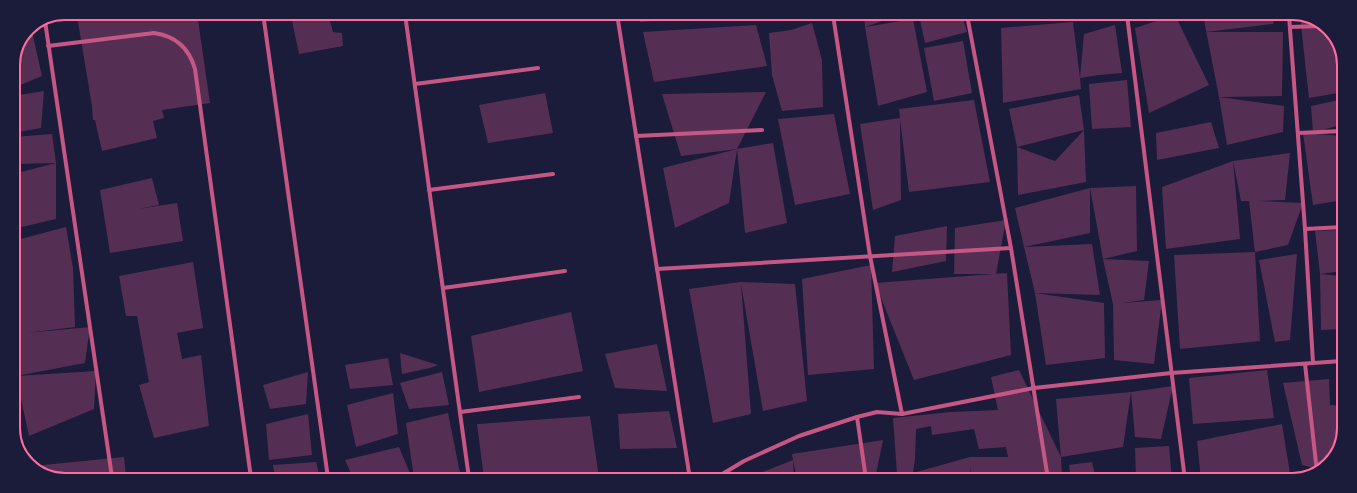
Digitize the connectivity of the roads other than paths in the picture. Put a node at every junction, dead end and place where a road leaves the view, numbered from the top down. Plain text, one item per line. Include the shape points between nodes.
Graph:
1 (264, 20) edge
2 (406, 20) edge
3 (618, 20) edge
4 (834, 20) edge
5 (968, 20) edge
6 (1127, 20) edge
7 (1289, 20) edge
8 (45, 25) edge
9 (1314, 26) edge
10 (1290, 27) junction
11 (48, 46) junction
12 (538, 68) dead end
13 (415, 84) junction
14 (762, 130) dead end
15 (1337, 131) edge
16 (1298, 133) junction
17 (636, 136) junction
18 (553, 174) dead end
19 (429, 190) junction
20 (1337, 227) edge
21 (1305, 230) junction
22 (1011, 248) junction
23 (870, 256) junction
24 (657, 269) junction
25 (565, 271) dead end
26 (443, 288) junction
27 (1337, 361) edge
28 (1313, 363) junction
29 (1305, 364) junction
30 (1171, 373) junction
31 (1034, 388) junction
32 (579, 397) dead end
33 (460, 412) junction
34 (902, 414) junction
35 (857, 417) junction
36 (1316, 466) edge
37 (111, 473) edge
38 (251, 473) edge
39 (327, 473) edge
40 (468, 473) edge
41 (689, 473) edge
42 (724, 473) edge
43 (865, 473) edge
44 (1047, 473) edge
45 (1184, 473) edge

1 - 39 street
2 - 13 street
3 - 17 street
4 - 23 street
5 - 22 street
6 - 30 street
7 - 10 street
8 - 11 street
9 - 10 street
10 - 16 street
11 - 37 street
11 - 38 street via 154,33 177,40 184,46 192,61
12 - 13 street
13 - 19 street
14 - 17 street
15 - 16 street
16 - 21 street
17 - 24 street
18 - 19 street
19 - 26 street
20 - 21 street
21 - 28 street
22 - 23 street
22 - 31 street
23 - 24 street
23 - 34 street
24 - 41 street
25 - 26 street
26 - 33 street
27 - 28 street
28 - 29 street
29 - 30 street
29 - 36 street
30 - 31 street
30 - 45 street
31 - 34 street
31 - 44 street
32 - 33 street
33 - 40 street
34 - 35 street via 877,412
35 - 42 street via 799,436
35 - 43 street

